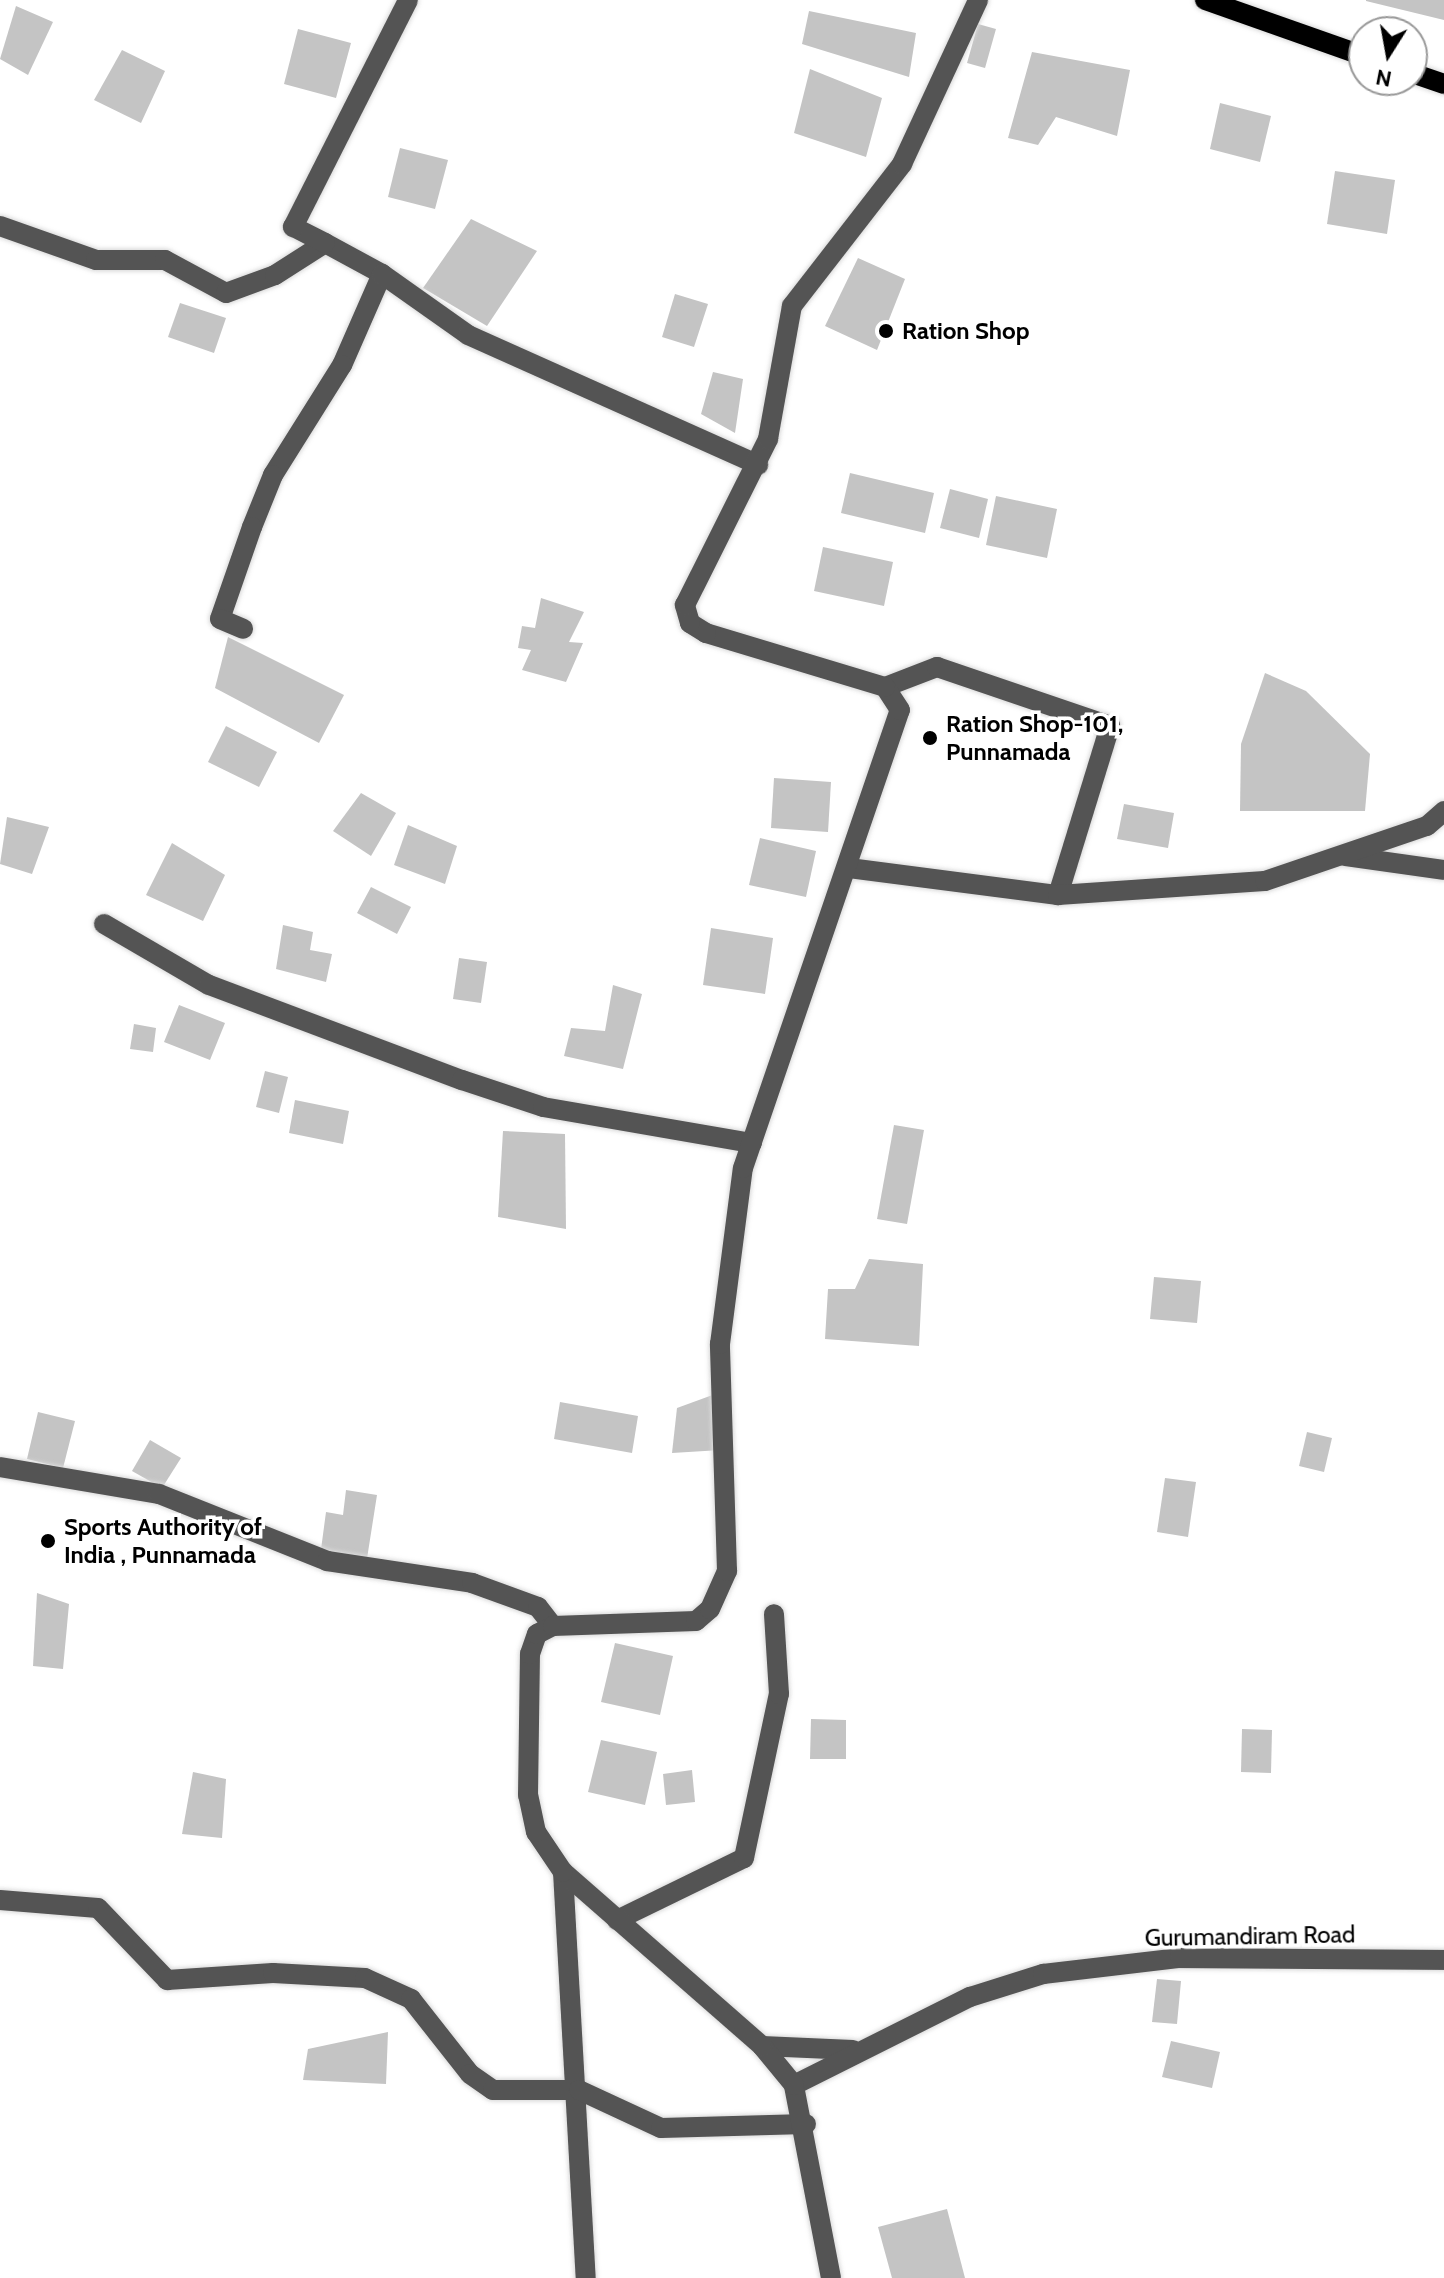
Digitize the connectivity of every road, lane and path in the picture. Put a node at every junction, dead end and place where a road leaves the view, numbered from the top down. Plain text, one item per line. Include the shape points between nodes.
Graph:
1 (408, 0) edge
2 (978, 0) edge
3 (1205, 0) edge
4 (1348, 50) edge
5 (0, 226) edge
6 (325, 243) junction
7 (382, 274) junction
8 (758, 465) junction
9 (243, 629) dead end
10 (885, 687) junction
11 (1444, 811) edge
12 (1341, 855) junction
13 (849, 868) junction
14 (1444, 870) edge
15 (1058, 895) junction
16 (104, 924) dead end
17 (752, 1143) junction
18 (0, 1467) edge
19 (774, 1614) dead end
20 (553, 1626) junction
21 (563, 1872) junction
22 (0, 1900) edge
23 (617, 1920) junction
24 (1444, 1961) edge
25 (762, 2046) junction
26 (853, 2050) junction
27 (794, 2085) junction
28 (579, 2090) junction
29 (806, 2124) junction
30 (586, 2278) edge
31 (831, 2278) edge

1 - 6 street via 293,227
2 - 8 street via 902,164 784,324 775,410
3 - 4 main road
5 - 6 street via 96,260 165,260 226,293 275,275
6 - 7 street
7 - 8 street via 468,335
7 - 9 street via 342,365 273,475 252,527 220,619
8 - 10 street via 687,595 686,616 714,636
10 - 13 street via 897,696 898,725
10 - 15 street via 937,667 1110,726
11 - 12 street via 1427,826
12 - 14 street
12 - 15 street via 1265,881
13 - 15 street
13 - 17 street
16 - 17 street via 209,985 462,1080 543,1107
17 - 20 street via 722,1302 727,1571 719,1595 696,1621
18 - 20 street via 159,1494 327,1561 472,1583 538,1607
19 - 23 street via 779,1694 744,1858
20 - 21 street via 537,1634 530,1654 528,1795 536,1832
21 - 23 street
21 - 28 street
22 - 28 street via 98,1908 167,1980 273,1973 365,1978 411,1999 470,2074 493,2090
23 - 25 street
24 - 26 street, Gurumandiram Road via 1180,1958 1043,1974
25 - 26 street
25 - 27 street
26 - 27 street, Gurumandiram Road
27 - 29 street
28 - 29 street via 661,2128
28 - 30 street
29 - 31 street via 819,2247

